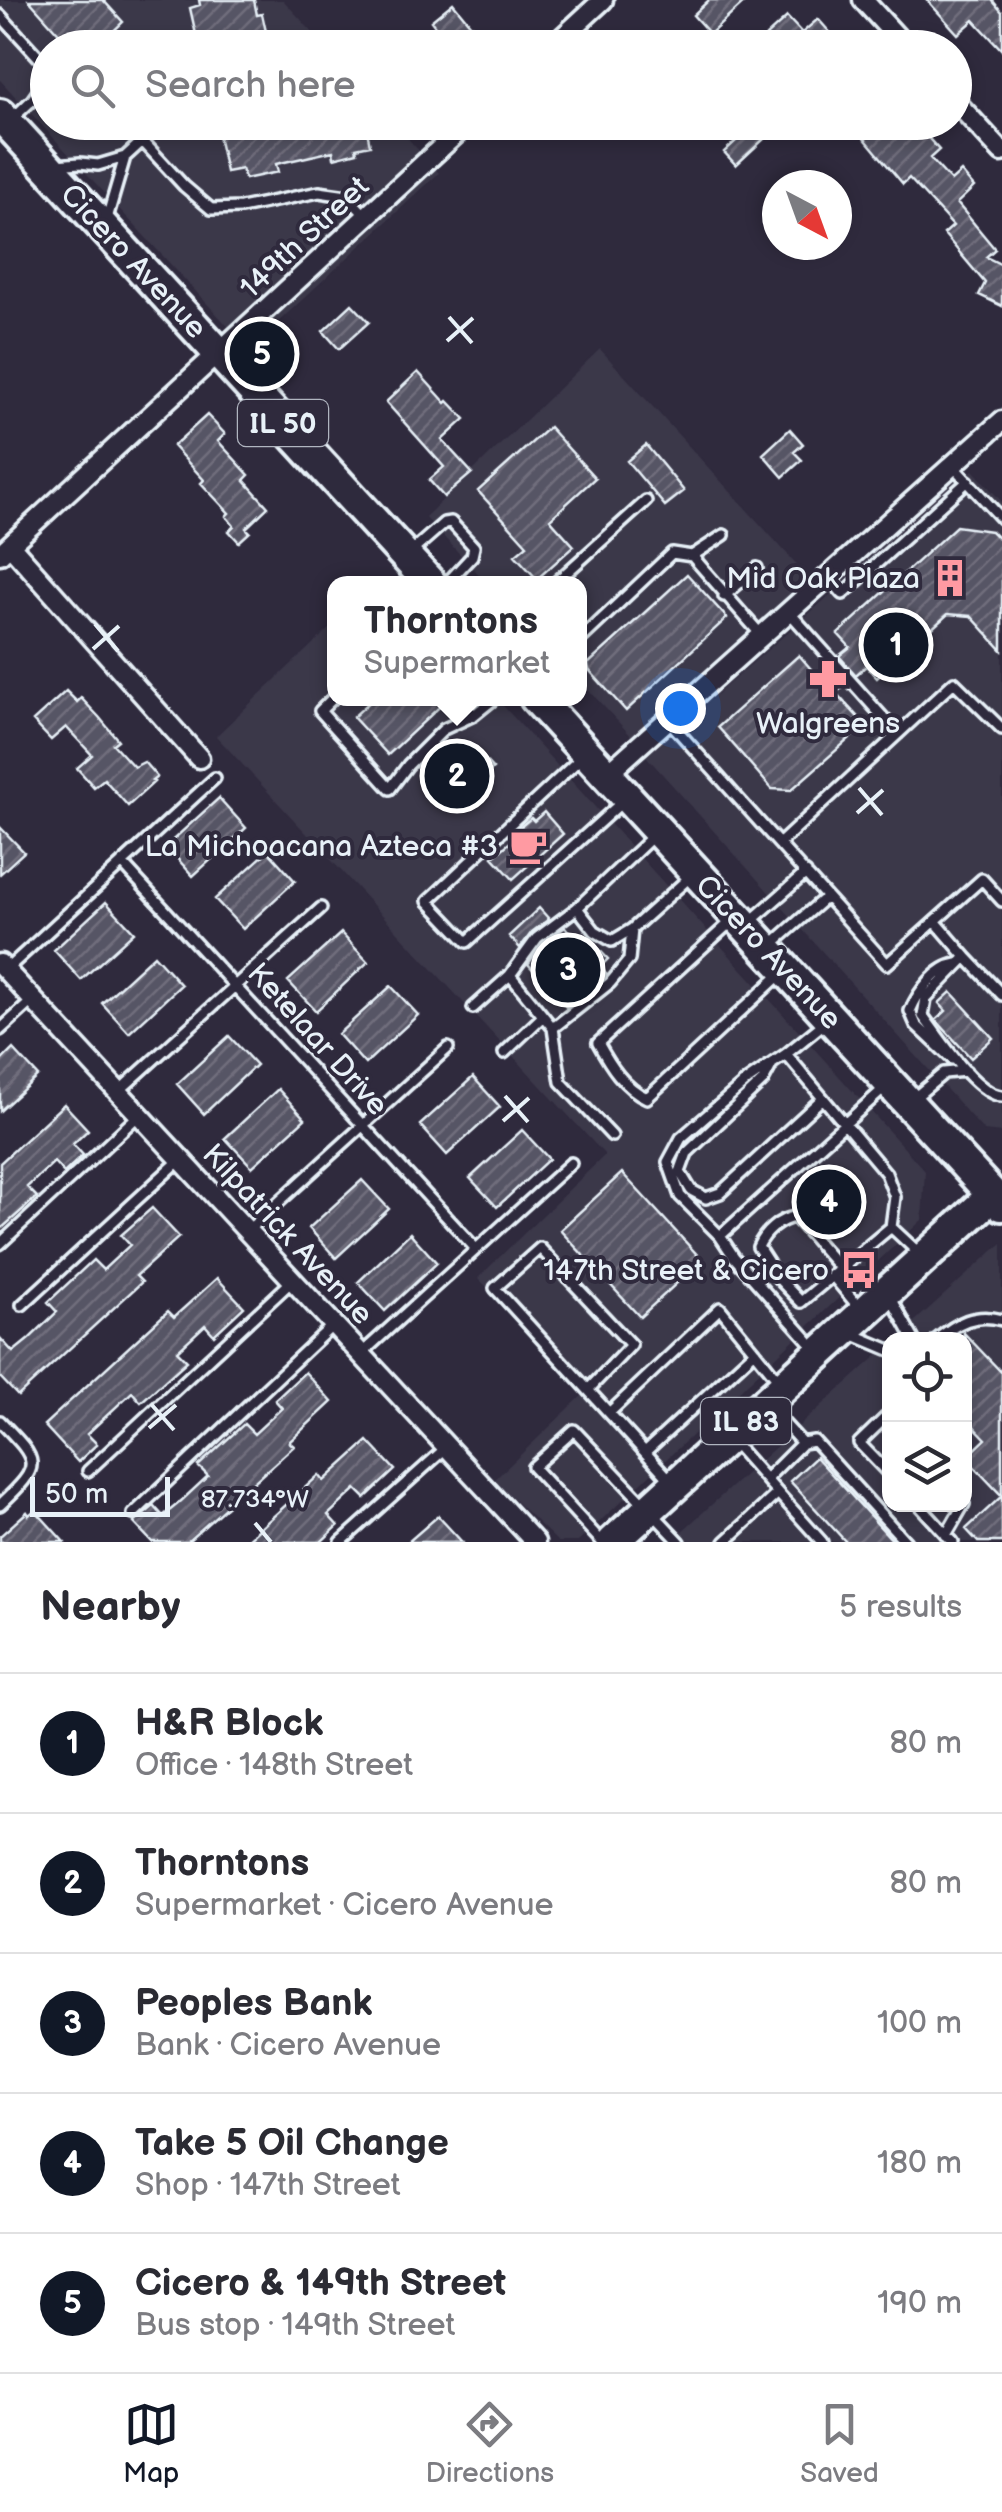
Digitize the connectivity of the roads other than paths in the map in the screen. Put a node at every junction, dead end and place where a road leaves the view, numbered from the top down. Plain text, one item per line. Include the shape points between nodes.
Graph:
1 (602, 0) edge
2 (863, 0) edge
3 (0, 15) edge
4 (570, 30) edge
5 (890, 30) edge
6 (30, 48) edge
7 (30, 101) edge
8 (4, 119) edge
9 (972, 120) edge
10 (449, 140) edge
11 (142, 142) joint
12 (1002, 152) edge
13 (125, 157) junction
14 (47, 166) junction
15 (366, 216) junction
16 (104, 228) junction
17 (218, 352) junction
18 (1002, 421) edge
19 (952, 465) junction
20 (968, 482) junction
21 (646, 501) dead end
22 (1002, 519) edge
23 (724, 535) dead end
24 (5, 550) edge
25 (692, 556) junction
26 (406, 557) junction
27 (757, 568) dead end
28 (424, 576) edge
29 (453, 576) edge
30 (563, 576) edge
31 (828, 577) junction
32 (724, 596) junction
33 (788, 612) junction
34 (587, 633) edge
35 (762, 636) junction
36 (327, 704) edge
37 (466, 706) edge
38 (485, 706) edge
39 (546, 706) edge
40 (474, 715) junction
41 (668, 720) junction
42 (1002, 729) edge
43 (898, 734) junction
44 (199, 758) dead end
45 (606, 775) junction
46 (215, 778) dead end
47 (658, 831) junction
48 (779, 844) junction
49 (122, 863) junction
50 (696, 872) junction
51 (806, 874) junction
52 (826, 897) junction
53 (1002, 900) edge
54 (321, 908) dead end
55 (577, 908) junction
56 (741, 921) junction
57 (935, 921) junction
58 (632, 929) junction
59 (776, 959) junction
60 (963, 960) junction
61 (3, 967) edge
62 (510, 975) junction
63 (235, 986) junction
64 (1002, 995) edge
65 (34, 1000) junction
66 (474, 1008) dead end
67 (542, 1017) junction
68 (830, 1018) junction
69 (553, 1028) junction
70 (0, 1030) edge
71 (448, 1048) dead end
72 (504, 1053) dead end
73 (786, 1054) junction
74 (773, 1064) junction
75 (963, 1067) junction
76 (118, 1091) junction
77 (900, 1094) junction
78 (1002, 1096) edge
79 (823, 1098) junction
80 (140, 1114) junction
81 (844, 1124) junction
82 (362, 1125) junction
83 (612, 1136) dead end
84 (181, 1160) junction
85 (571, 1162) dead end
86 (998, 1200) edge
87 (891, 1226) junction
88 (247, 1230) junction
89 (720, 1236) junction
90 (0, 1244) edge
91 (476, 1249) junction
92 (924, 1258) junction
93 (836, 1271) junction
94 (293, 1280) junction
95 (888, 1292) junction
96 (22, 1306) dead end
97 (1002, 1320) edge
98 (854, 1322) junction
99 (334, 1324) junction
100 (910, 1332) edge
101 (946, 1332) edge
102 (882, 1344) edge
103 (755, 1351) junction
104 (361, 1354) junction
105 (820, 1354) junction
106 (588, 1390) junction
107 (774, 1395) junction
108 (609, 1412) junction
109 (0, 1421) edge
110 (882, 1421) edge
111 (728, 1437) junction
112 (802, 1443) junction
113 (447, 1447) junction
114 (645, 1452) junction
115 (882, 1467) edge
116 (88, 1471) dead end
117 (766, 1479) junction
118 (675, 1485) junction
119 (778, 1493) junction
120 (0, 1504) edge
121 (650, 1508) junction
122 (926, 1512) edge
123 (961, 1512) edge
124 (134, 1514) dead end
125 (738, 1530) junction
126 (950, 1538) edge
127 (533, 1541) edge
128 (341, 1542) edge
129 (602, 1542) edge
130 (613, 1542) edge
131 (680, 1542) edge
132 (725, 1542) edge
133 (748, 1542) edge
134 (822, 1542) edge
135 (906, 1542) edge

1 - 4 street
2 - 5 street
3 - 6 lane
7 - 8 lane
8 - 14 main road, Cicero Avenue / IL 50
9 - 12 street
10 - 15 street, 149th Street
11 - 13 lane
11 - 15 lane via 211,209 318,192 347,196
13 - 14 lane
13 - 16 lane
14 - 16 main road, Cicero Avenue / IL 50
15 - 17 street, 149th Street
16 - 17 main road, Cicero Avenue / IL 50
17 - 24 street, 149th Street
17 - 26 main road, Cicero Avenue / IL 50
18 - 19 street
19 - 20 lane
19 - 31 street
20 - 22 lane
20 - 31 lane via 843,594
21 - 30 lane
23 - 25 lane
24 - 44 street
25 - 32 lane
25 - 34 lane via 672,553
26 - 28 main road, Cicero Avenue / IL 50
26 - 29 lane via 451,522 474,547
27 - 32 lane
31 - 33 street
32 - 35 lane
33 - 35 street
33 - 43 lane
35 - 41 street
36 - 40 lane via 320,711 390,789 444,729
37 - 40 lane
38 - 40 lane
39 - 45 main road, Cicero Avenue
41 - 45 street
41 - 48 lane
42 - 43 lane via 954,682
43 - 48 lane
45 - 45 lane via 428,901 467,942
45 - 47 main road, Cicero Avenue
46 - 49 lane
47 - 50 main road, Cicero Avenue
47 - 55 lane
48 - 51 lane
49 - 61 lane
49 - 63 lane, Ketelaar Drive
50 - 56 main road, Cicero Avenue
50 - 58 lane
51 - 52 lane
51 - 56 lane
52 - 57 lane via 887,964
52 - 59 lane
53 - 57 lane via 982,879
54 - 63 lane
55 - 58 lane via 612,941
55 - 62 lane via 538,938
56 - 59 main road, Cicero Avenue
56 - 59 lane via 598,1044 634,1092 647,1098
57 - 60 lane
58 - 69 lane via 629,960
59 - 68 main road, Cicero Avenue
60 - 64 lane
60 - 75 lane via 946,966 910,1011 916,1025
61 - 65 street, Kilpatrick Avenue
62 - 66 lane
62 - 67 lane
63 - 76 lane
63 - 82 lane, Ketelaar Drive
65 - 70 lane
65 - 76 street, Kilpatrick Avenue
67 - 69 lane
67 - 72 lane
68 - 73 lane
68 - 77 main road, Cicero Avenue
69 - 83 lane via 562,1082
71 - 82 lane
73 - 74 lane
73 - 79 lane
74 - 79 lane via 687,1153 680,1172 692,1190 706,1198 720,1193
74 - 89 lane via 681,1138 668,1162 680,1196
75 - 77 lane
75 - 78 lane via 991,1095
76 - 80 street, Kilpatrick Avenue
77 - 81 lane
77 - 86 main road, Cicero Avenue
79 - 81 lane
80 - 84 street, Kilpatrick Avenue
80 - 90 lane
81 - 87 lane via 886,1173 895,1196
81 - 89 lane
82 - 88 lane
82 - 91 lane, Ketelaar Drive
84 - 88 street, Kilpatrick Avenue
84 - 96 lane
85 - 91 lane
86 - 92 main road, IL 83
87 - 92 lane
87 - 93 lane
88 - 94 street, Kilpatrick Avenue
89 - 105 lane
91 - 104 lane
92 - 95 main road, IL 83
93 - 93 lane via 794,1217 758,1247 801,1302
93 - 98 lane
94 - 99 street, Kilpatrick Avenue
94 - 116 lane
95 - 98 main road, IL 83
95 - 100 lane
97 - 101 lane via 976,1317
98 - 102 lane
98 - 105 main road, IL 83
99 - 104 street, Kilpatrick Avenue
99 - 124 lane
103 - 107 lane
103 - 108 lane via 720,1308
103 - 114 lane
104 - 113 street, Kilpatrick Avenue
105 - 107 main road, IL 83
106 - 106 lane via 495,1288 540,1248 631,1345
106 - 108 lane
107 - 111 main road, IL 83
107 - 112 lane
108 - 114 lane
109 - 120 lane via 23,1444 32,1469
110 - 115 lane via 859,1443
111 - 117 lane
111 - 118 main road, IL 83
112 - 117 lane
112 - 135 lane via 814,1441
113 - 127 street, Kilpatrick Avenue
113 - 128 lane
114 - 118 lane
117 - 119 lane
118 - 121 main road, IL 83
119 - 125 lane
119 - 134 lane
121 - 129 lane via 574,1430 533,1467
121 - 130 main road, IL 83
121 - 131 lane
122 - 126 lane
123 - 126 lane
125 - 132 lane
125 - 133 lane

